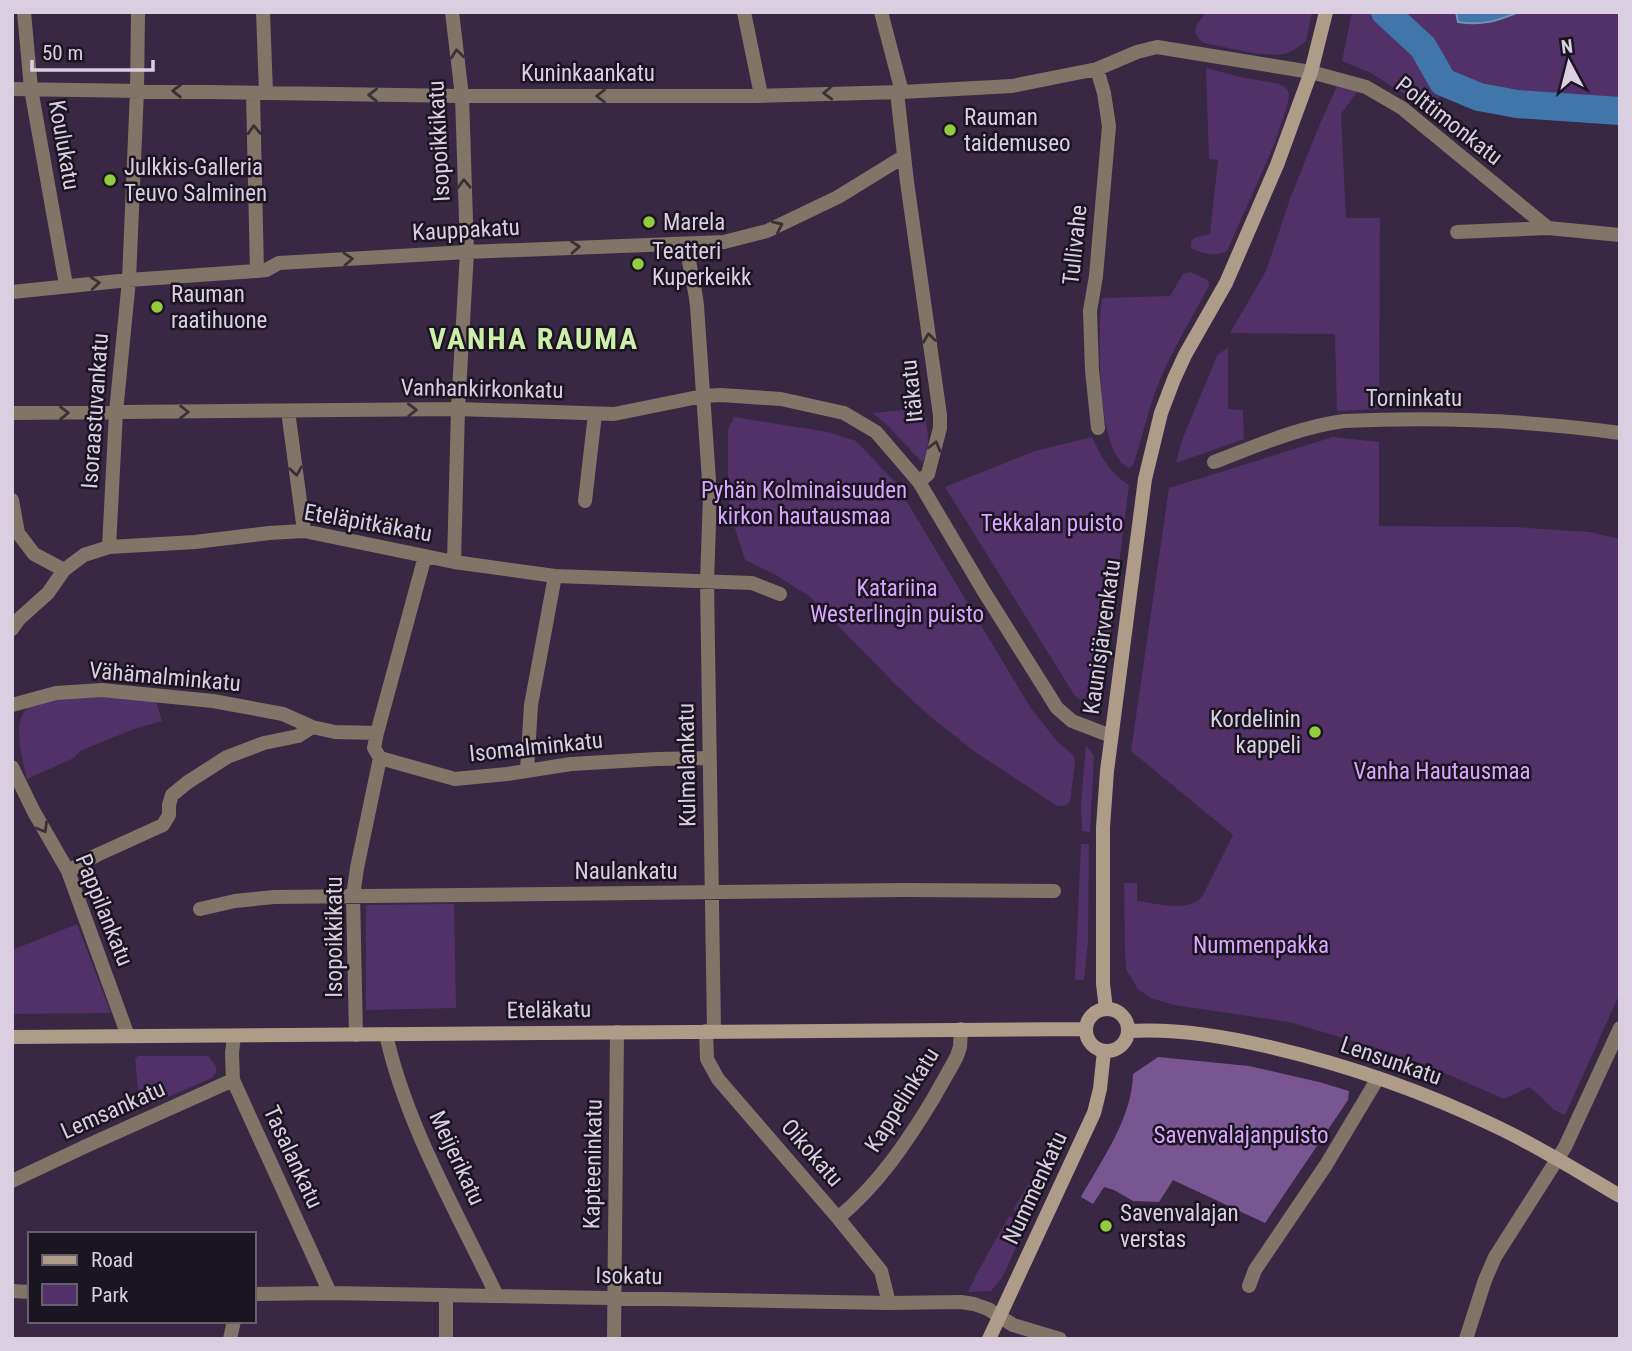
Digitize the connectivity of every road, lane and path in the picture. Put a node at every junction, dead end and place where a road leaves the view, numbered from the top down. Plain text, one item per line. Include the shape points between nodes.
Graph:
1 (24, 12) edge
2 (138, 12) edge
3 (263, 12) edge
4 (452, 12) edge
5 (744, 12) edge
6 (881, 12) edge
7 (1326, 12) edge
8 (1157, 47) joint
9 (1097, 69) junction
10 (1311, 72) junction
11 (12, 89) edge
12 (31, 89) junction
13 (137, 90) junction
14 (900, 92) junction
15 (259, 93) junction
16 (761, 95) junction
17 (462, 96) junction
18 (904, 157) junction
19 (1548, 228) junction
20 (1457, 232) dead end
21 (1620, 235) edge
22 (687, 244) junction
23 (467, 252) junction
24 (257, 271) junction
25 (129, 279) junction
26 (66, 285) junction
27 (12, 292) edge
28 (703, 396) junction
29 (458, 409) junction
30 (288, 411) junction
31 (116, 412) junction
32 (12, 413) edge
33 (595, 414) junction
34 (1098, 428) dead end
35 (1620, 433) edge
36 (1214, 462) dead end
37 (919, 482) junction
38 (12, 499) edge
39 (586, 501) dead end
40 (304, 531) junction
41 (15, 533) edge
42 (108, 547) junction
43 (425, 556) junction
44 (454, 562) junction
45 (64, 570) junction
46 (555, 576) junction
47 (707, 582) junction
48 (780, 594) dead end
49 (12, 629) edge
50 (12, 705) edge
51 (312, 727) junction
52 (377, 733) junction
53 (1111, 736) junction
54 (380, 758) junction
55 (709, 758) junction
56 (12, 767) edge
57 (527, 770) junction
58 (68, 872) junction
59 (1054, 891) dead end
60 (711, 893) junction
61 (353, 896) junction
62 (200, 909) dead end
63 (1106, 1009) junction
64 (1086, 1028) junction
65 (1620, 1028) edge
66 (961, 1029) junction
67 (710, 1031) junction
68 (1128, 1031) junction
69 (617, 1032) junction
70 (386, 1034) junction
71 (356, 1035) junction
72 (128, 1036) junction
73 (234, 1036) junction
74 (12, 1037) edge
75 (1104, 1051) junction
76 (1378, 1078) junction
77 (233, 1080) junction
78 (1558, 1159) junction
79 (12, 1181) edge
80 (1620, 1196) edge
81 (838, 1218) junction
82 (1249, 1286) dead end
83 (330, 1293) junction
84 (256, 1294) edge
85 (446, 1295) junction
86 (497, 1296) junction
87 (615, 1298) junction
88 (889, 1303) junction
89 (1000, 1317) junction
90 (446, 1339) edge
91 (614, 1339) edge
92 (989, 1339) edge
93 (1060, 1339) edge
94 (1466, 1339) edge

1 - 12 street, Koulukatu
2 - 13 street, Isoraastuvankatu
3 - 15 street
17 -> 4 street, Isopoikkikatu
5 - 16 street
6 - 14 street, Itäkatu
7 - 10 main road, Kaunisjärvenkatu
8 - 9 street, Kuninkaankatu
8 - 10 street, Polttimonkatu
9 - 14 street, Kuninkaankatu via 1013,86
9 - 34 street, Tullivahe via 1108,125 1090,311
10 - 19 street, Polttimonkatu via 1366,87 1402,108
10 - 53 main road, Kaunisjärvenkatu via 1231,273 1185,355 1161,413 1145,479
11 - 12 street, Kuninkaankatu
12 - 13 street, Kuninkaankatu
12 - 26 street, Koulukatu
15 -> 13 street, Kuninkaankatu
13 - 25 street, Isoraastuvankatu
14 -> 16 street, Kuninkaankatu
14 - 18 street, Itäkatu
17 -> 15 street, Kuninkaankatu
24 -> 15 street
16 -> 17 street, Kuninkaankatu
23 -> 17 street, Isopoikkikatu
22 -> 18 street, Kauppakatu via 724,242 767,231 838,197
37 -> 18 street, Itäkatu via 928,474 940,415
19 - 20 street
19 - 21 street
23 -> 22 street, Kauppakatu
22 - 28 street, Kulmalankatu via 698,306
24 -> 23 street, Kauppakatu via 279,263
23 - 29 street, Isopoikkikatu
24 - 25 street, Kauppakatu
26 -> 25 street, Kauppakatu
25 - 31 street, Isoraastuvankatu
26 - 27 street, Kauppakatu
28 - 33 street, Vanhankirkonkatu
28 - 37 street, Vanhankirkonkatu via 781,398 844,413 876,432
28 - 47 street, Kulmalankatu via 710,495
30 -> 29 street, Vanhankirkonkatu
29 - 33 street, Vanhankirkonkatu
29 - 44 street, Isopoikkikatu
31 -> 30 street, Vanhankirkonkatu
30 -> 40 street
32 -> 31 street, Vanhankirkonkatu
31 - 42 street, Isoraastuvankatu
33 - 39 street
35 - 36 street, Torninkatu via 1477,421 1343,421 1291,433
37 - 53 street via 1057,708 1072,721
38 - 41 street
40 - 42 street, Eteläpitkäkatu
40 - 43 street, Eteläpitkäkatu
41 - 45 street via 34,554
42 - 45 street, Eteläpitkäkatu via 84,555
43 - 44 street, Eteläpitkäkatu
43 - 52 street
44 - 46 street, Eteläpitkäkatu
45 - 49 street, Eteläpitkäkatu
46 - 47 street, Eteläpitkäkatu
46 - 57 street via 531,705
47 - 48 street, Eteläpitkäkatu via 752,583
47 - 55 street, Kulmalankatu
50 - 51 street, Vähämalminkatu via 56,693 102,690 213,701 283,714
51 - 52 street
51 - 58 street via 298,736 227,758 172,795 163,824
52 - 54 street via 374,748
53 - 63 main road, Kaunisjärvenkatu via 1103,827
54 - 57 street, Isomalminkatu via 455,779
54 - 61 street, Isopoikkikatu
55 - 57 street, Isomalminkatu
55 - 60 street, Kulmalankatu
56 -> 58 street, Pappilankatu
58 - 72 street, Pappilankatu
59 - 60 street, Naulankatu
60 - 61 street, Naulankatu
60 - 67 street, Kulmalankatu
61 - 62 street, Naulankatu via 252,898
61 - 71 street, Isopoikkikatu
63 - 64 main road via 1092,1015
63 - 68 main road via 1125,1019
64 - 66 main road, Eteläkatu
64 - 75 main road via 1088,1040
65 - 78 street
66 - 67 main road, Eteläkatu
66 - 81 street, Kappelinkatu via 957,1056 917,1125 885,1171
67 - 69 main road, Eteläkatu
67 - 81 street, Oikokatu via 708,1059 718,1079
68 - 75 main road via 1119,1048
68 - 76 main road, Lensunkatu via 1152,1029 1237,1040
69 - 70 main road, Eteläkatu
69 - 87 street, Kapteeninkatu
70 - 71 main road, Eteläkatu
70 - 86 street, Meijerikatu via 398,1080 428,1154
71 - 73 main road, Eteläkatu
72 - 73 main road, Eteläkatu
72 - 74 main road, Eteläkatu
73 - 77 street, Tasalankatu
75 - 89 main road, Nummenkatu via 1094,1113
76 - 78 main road, Lensunkatu via 1496,1126
76 - 82 street
77 - 79 street, Lemsankatu
77 - 83 street, Tasalankatu
78 - 80 main road, Lensunkatu
78 - 94 street via 1495,1257
81 - 88 street, Oikokatu via 881,1270
83 - 84 street, Isokatu
83 - 85 street, Isokatu
85 - 86 street, Isokatu
85 - 90 street
86 - 87 street, Isokatu
87 - 88 street, Isokatu
87 - 91 street, Kapteeninkatu
88 - 89 street, Isokatu via 961,1302
89 - 92 main road, Nummenkatu
89 - 93 street, Isokatu

